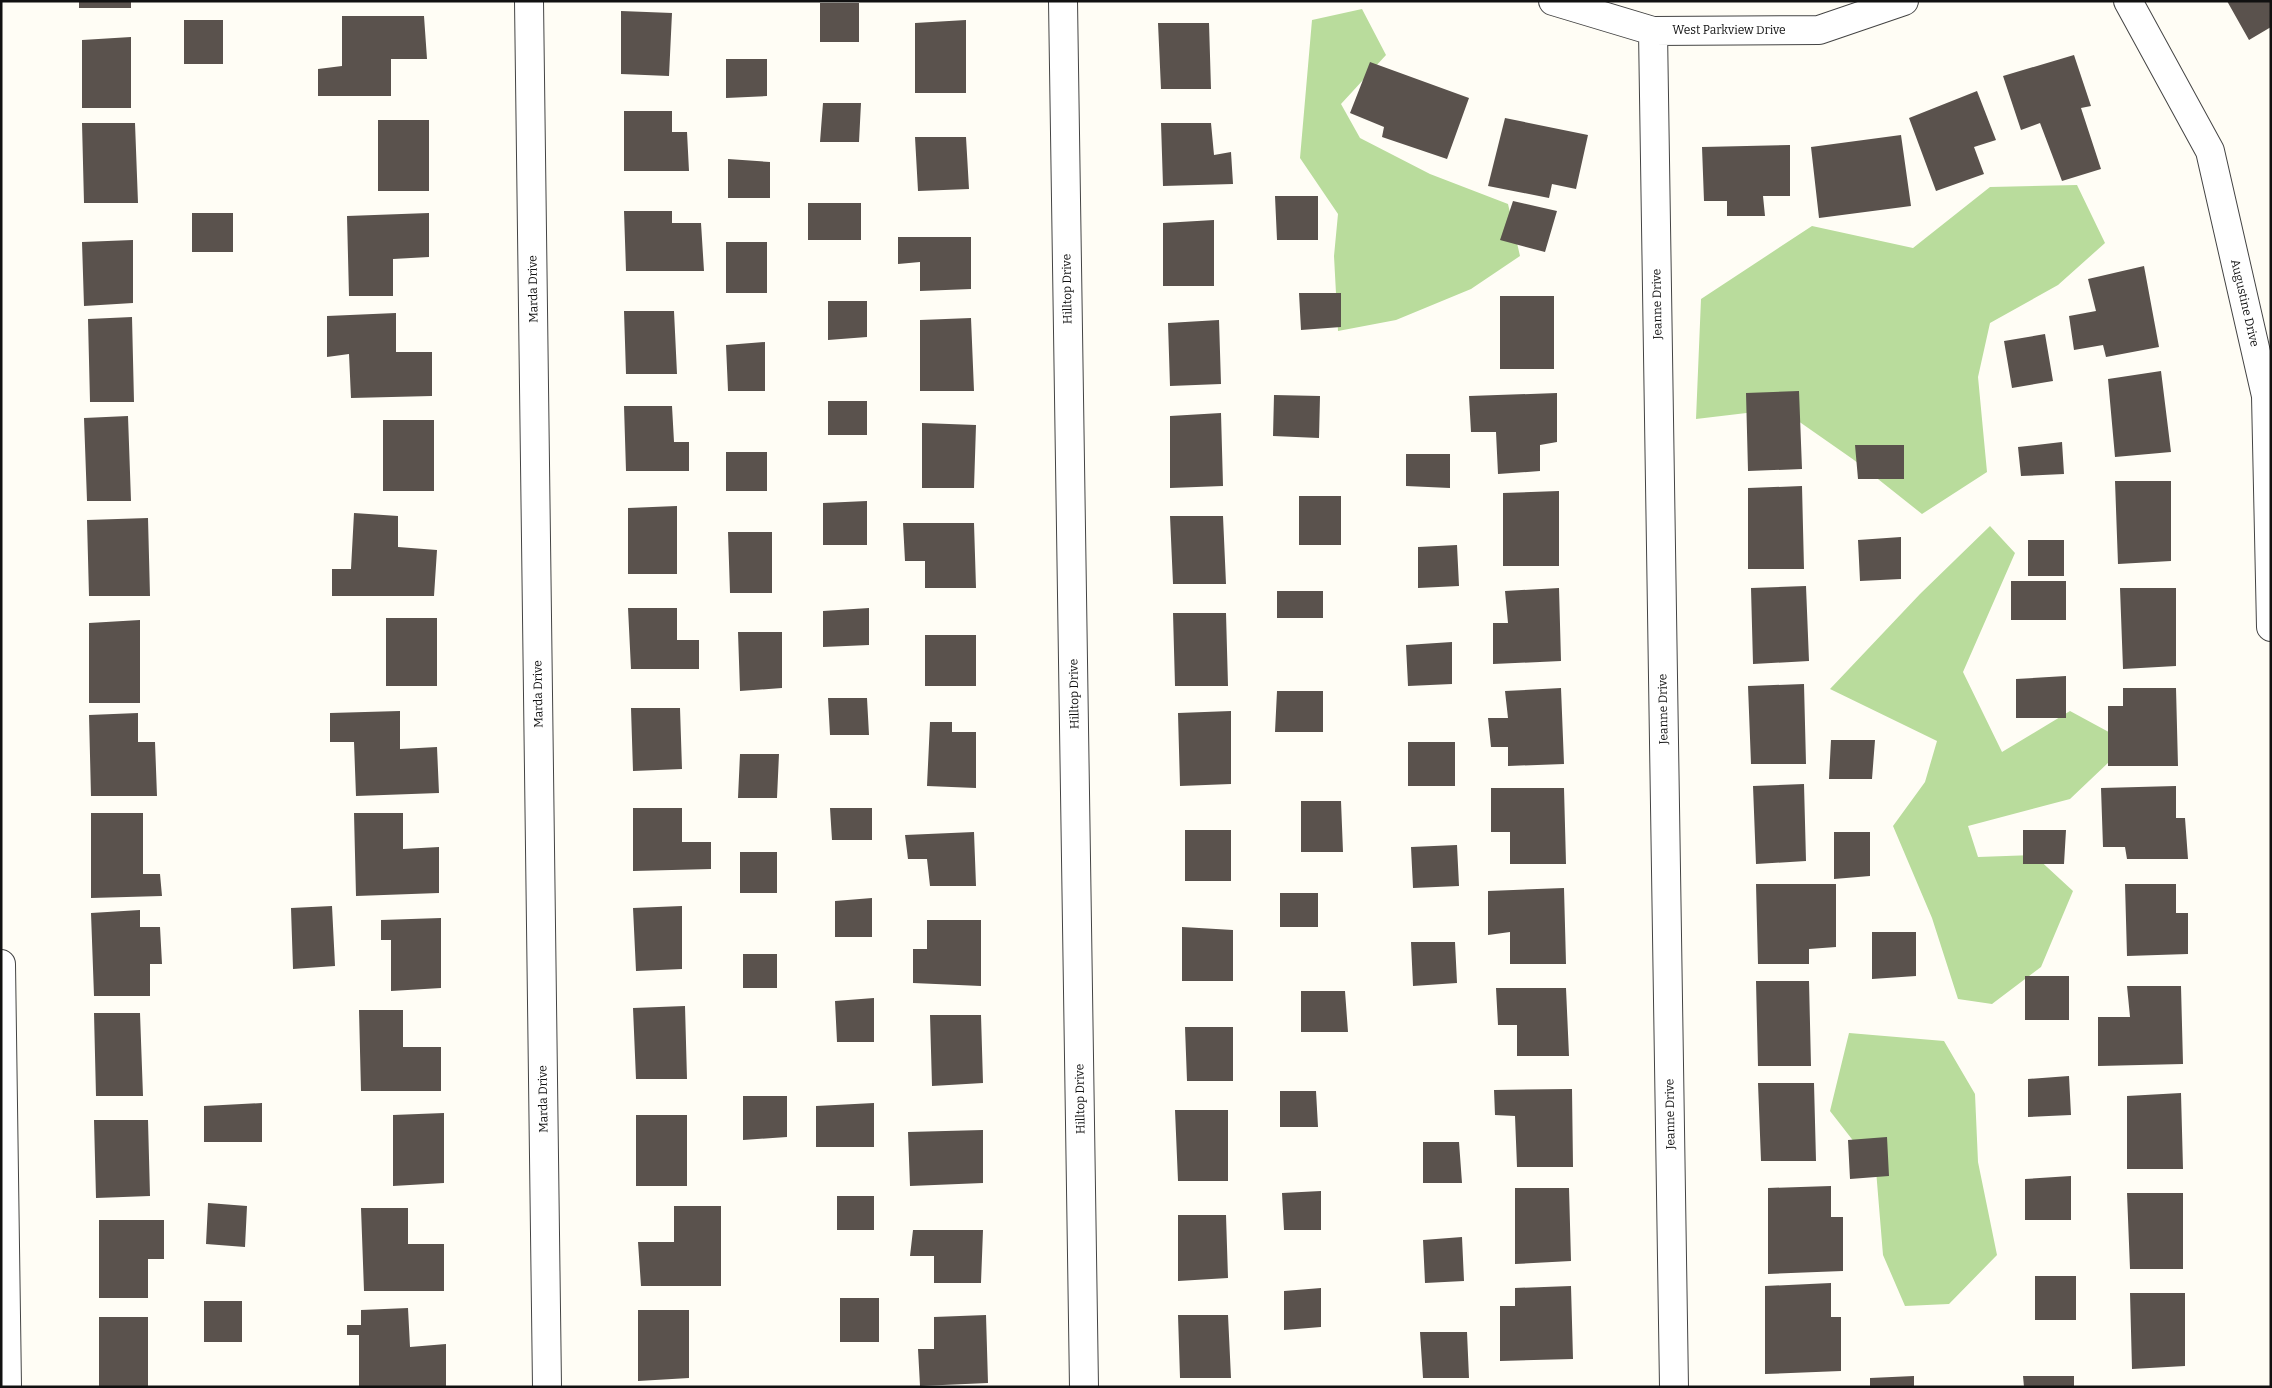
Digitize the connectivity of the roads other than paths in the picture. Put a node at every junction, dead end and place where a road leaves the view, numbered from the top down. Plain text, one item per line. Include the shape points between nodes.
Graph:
1 (529, 1) edge
2 (1063, 1) edge
3 (1553, 1) edge
4 (1904, 1) edge
5 (2128, 1) edge
6 (1652, 31) junction
7 (2271, 627) edge
8 (1, 964) edge
9 (7, 1387) edge
10 (547, 1387) edge
11 (1084, 1387) edge
12 (1674, 1387) edge

1 - 10 street, Marda Drive
2 - 11 street, Hilltop Drive
3 - 6 street, West Parkview Drive
4 - 6 street, West Parkview Drive via 1819,30
5 - 7 street, Augustine Drive via 2210,150 2256,349 2266,396
6 - 12 street, Jeanne Drive
8 - 9 street

